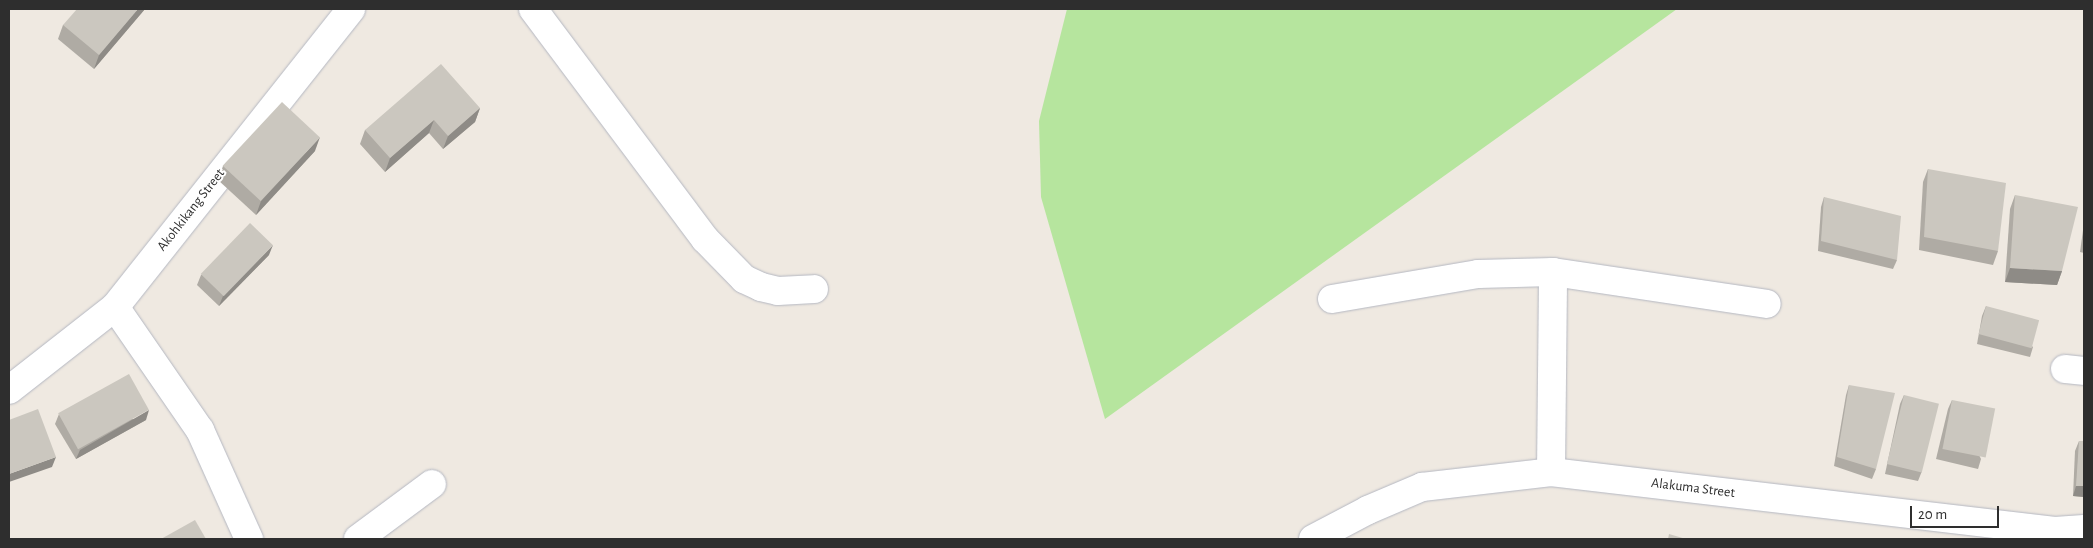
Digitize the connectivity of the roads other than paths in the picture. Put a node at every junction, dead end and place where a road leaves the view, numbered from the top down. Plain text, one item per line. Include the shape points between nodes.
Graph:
1 (351, 9) edge
2 (532, 9) edge
3 (1553, 272) junction
4 (814, 289) dead end
5 (1332, 299) dead end
6 (1767, 304) dead end
7 (114, 307) junction
8 (9, 390) edge
9 (1551, 472) junction
10 (432, 484) dead end
11 (2084, 529) edge
12 (249, 539) edge
13 (358, 539) edge
14 (1313, 539) edge

1 - 7 street, Akohkikang Street
2 - 4 street via 705,240 744,279 778,291
3 - 5 street via 1478,274
3 - 6 street
3 - 9 street
7 - 8 street, Akohkikang Street
7 - 12 street via 200,430
9 - 11 street, Alakuma Street via 2055,531
9 - 14 street, Alakuma Street via 1422,487
10 - 13 street

